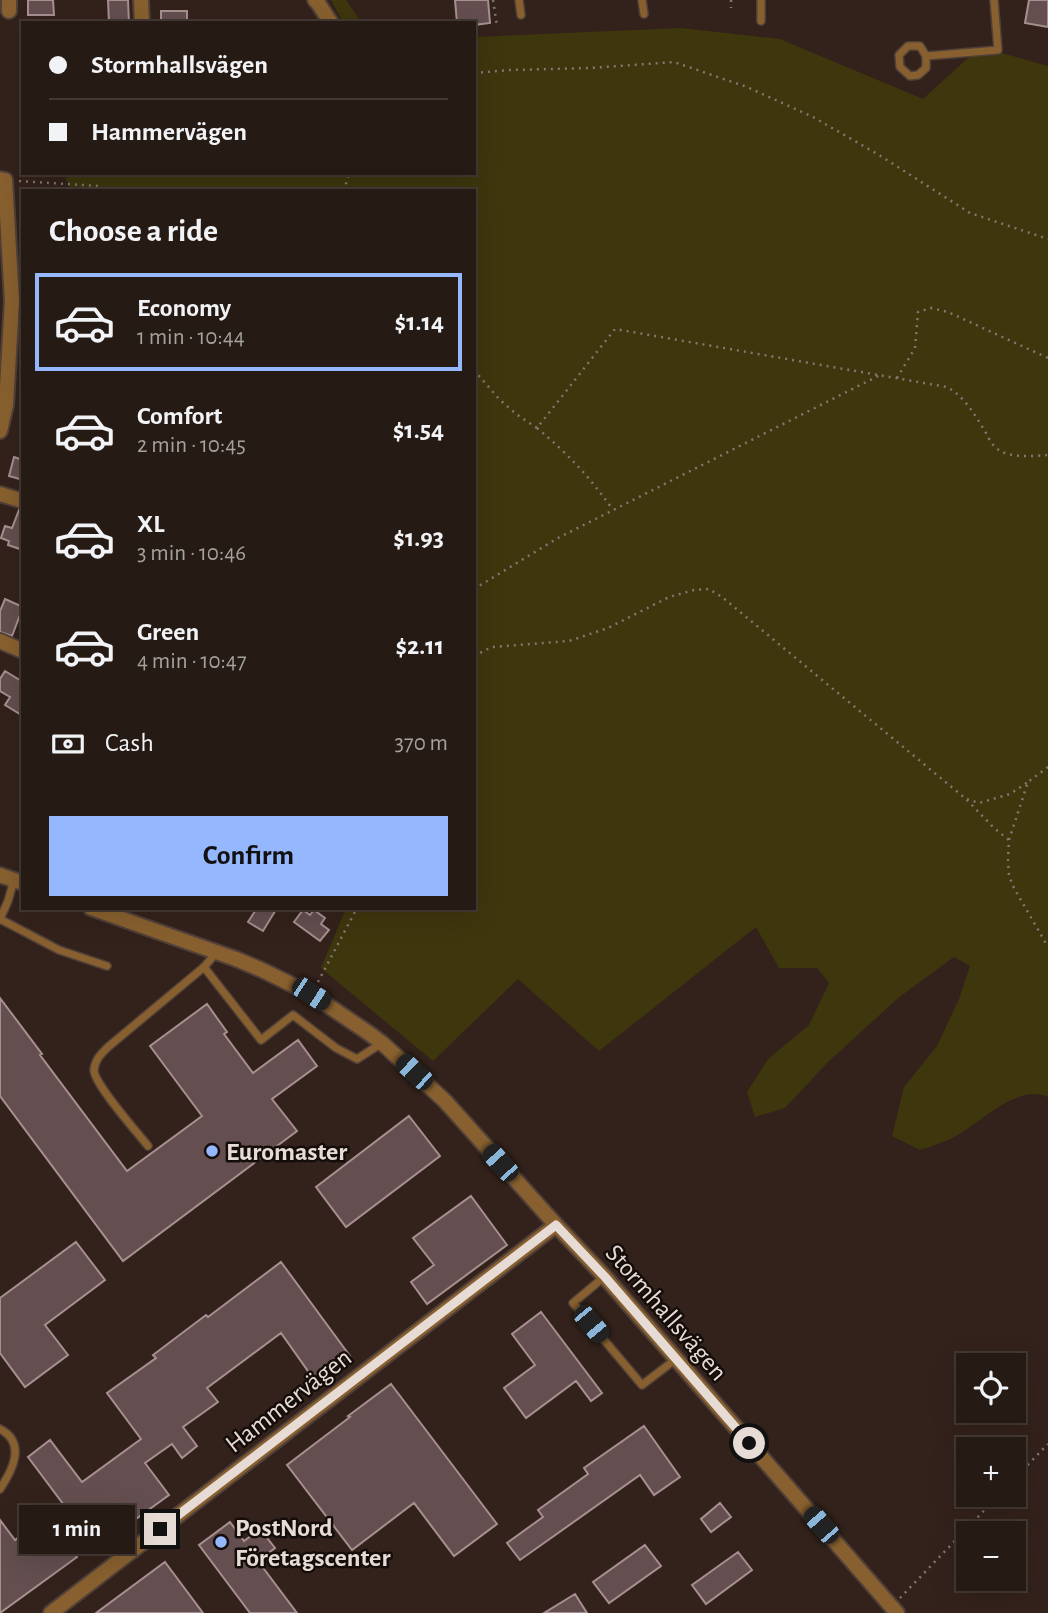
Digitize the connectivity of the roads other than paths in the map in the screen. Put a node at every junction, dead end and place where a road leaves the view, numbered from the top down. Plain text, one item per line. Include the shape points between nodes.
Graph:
1 (141, 0) edge
2 (314, 0) edge
3 (519, 0) edge
4 (642, 0) edge
5 (761, 0) edge
6 (994, 0) edge
7 (644, 14) dead end
8 (521, 15) dead end
9 (142, 21) edge
10 (330, 21) edge
11 (761, 21) dead end
12 (926, 56) junction
13 (3, 179) edge
14 (11, 302) edge
15 (0, 431) edge
16 (0, 494) edge
17 (21, 500) edge
18 (0, 641) edge
19 (21, 650) edge
20 (0, 875) edge
21 (19, 882) edge
22 (97, 910) edge
23 (217, 953) junction
24 (107, 967) dead end
25 (204, 967) junction
26 (382, 1043) junction
27 (148, 1146) dead end
28 (556, 1225) junction
29 (605, 1277) junction
30 (676, 1359) junction
31 (0, 1429) edge
32 (0, 1489) edge
33 (894, 1610) edge
34 (51, 1613) edge

1 - 9 street
2 - 10 street
3 - 8 lane
4 - 7 lane
5 - 11 lane
6 - 12 lane via 998,50
12 - 12 lane via 920,46 908,46 899,55 900,68 910,76 918,75 926,68
13 - 14 street
14 - 15 street via 6,405
16 - 17 street
18 - 19 street
20 - 21 street
21 - 24 lane via 0,919 60,950
22 - 23 street, Stormhallsvägen
23 - 25 lane
23 - 26 street, Stormhallsvägen via 311,994
25 - 26 lane via 261,1040 293,1015 358,1059
25 - 27 lane via 97,1059 94,1071 99,1084
26 - 28 street, Stormhallsvägen via 445,1101
28 - 29 street, Stormhallsvägen
28 - 34 street, Hammervägen
29 - 30 street, Stormhallsvägen
29 - 30 lane via 573,1303 642,1385
30 - 33 street, Stormhallsvägen
31 - 32 lane via 10,1437 15,1452 10,1475

